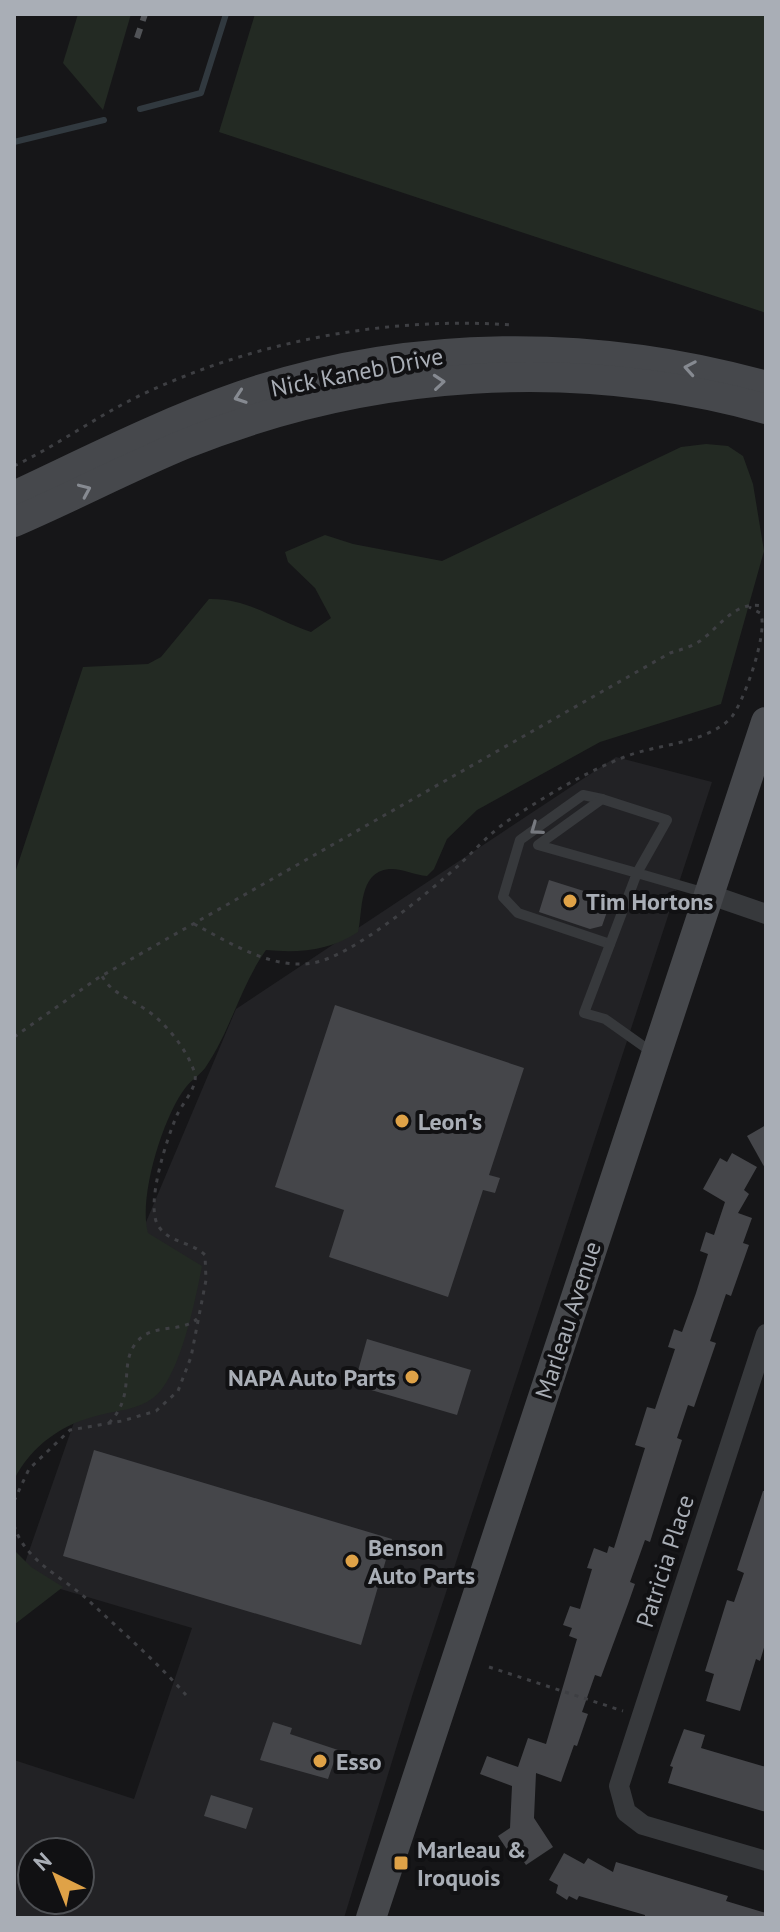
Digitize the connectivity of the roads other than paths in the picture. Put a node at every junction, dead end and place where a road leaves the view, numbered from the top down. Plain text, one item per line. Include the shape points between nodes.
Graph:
1 (766, 386) edge
2 (766, 409) edge
3 (14, 496) edge
4 (14, 522) edge
5 (766, 722) edge
6 (602, 799) junction
7 (637, 873) junction
8 (708, 894) junction
9 (766, 914) edge
10 (610, 944) junction
11 (656, 1055) junction
12 (766, 1334) edge
13 (766, 1861) edge
14 (371, 1918) edge

1 -> 3 street, Nick Kaneb Drive via 637,359 540,350 441,354 243,395 157,428
4 -> 2 street, Nick Kaneb Drive via 185,444 281,411 380,387 576,377 712,394
5 - 8 street, Marleau Avenue
6 - 7 lane via 667,820
6 - 7 lane via 538,845
6 -> 10 lane via 583,795 520,840 503,897 518,913
7 - 8 lane
7 - 10 lane
8 - 9 street
8 - 11 street, Marleau Avenue
10 - 11 lane via 584,1013 605,1019
11 - 14 street, Marleau Avenue
12 - 13 street, Patricia Place via 619,1786 621,1804 643,1825

